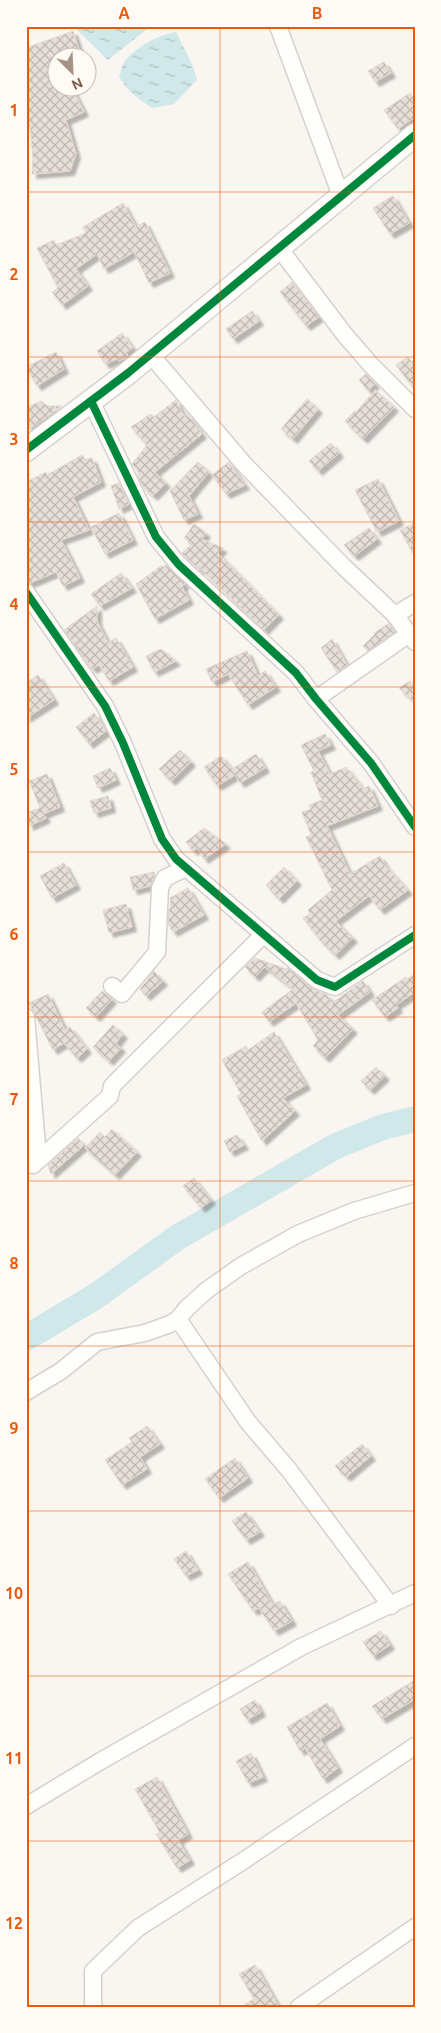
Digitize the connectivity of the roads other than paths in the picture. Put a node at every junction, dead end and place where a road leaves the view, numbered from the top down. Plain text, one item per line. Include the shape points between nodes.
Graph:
1 (278, 26) edge
2 (414, 139) edge
3 (341, 196) junction
4 (279, 248) junction
5 (150, 354) junction
6 (91, 401) junction
7 (415, 409) edge
8 (26, 450) edge
9 (26, 592) edge
10 (415, 603) edge
11 (395, 615) junction
12 (412, 638) edge
13 (316, 699) junction
14 (415, 827) edge
15 (186, 868) junction
16 (264, 934) junction
17 (415, 935) edge
18 (112, 986) dead end
19 (26, 1017) edge
20 (30, 1164) edge
21 (415, 1193) edge
22 (178, 1319) junction
23 (26, 1392) edge
24 (415, 1593) edge
25 (390, 1606) junction
26 (415, 1746) edge
27 (26, 1806) edge
28 (415, 1927) edge
29 (94, 2007) edge
30 (299, 2007) edge

1 - 3 street
2 - 3 street
3 - 4 street
4 - 5 street
4 - 7 street via 345,335
5 - 6 street
5 - 11 street via 244,464
6 - 8 street
6 - 13 street via 156,537 180,565 296,673
9 - 15 street via 105,706 162,839
10 - 11 street
11 - 12 street
12 - 13 street
13 - 14 street via 371,763
15 - 16 street
15 - 18 street via 165,878 160,888 157,952 122,994
16 - 17 street via 317,980 335,987
16 - 20 street via 112,1086 110,1096
19 - 20 street via 37,1146
21 - 22 street via 354,1211 298,1234 206,1290
22 - 23 street via 145,1333 97,1342 61,1371
22 - 25 street via 248,1422 289,1470
24 - 25 street
25 - 27 street via 301,1647
26 - 29 street via 138,1928 93,1971
28 - 30 street

